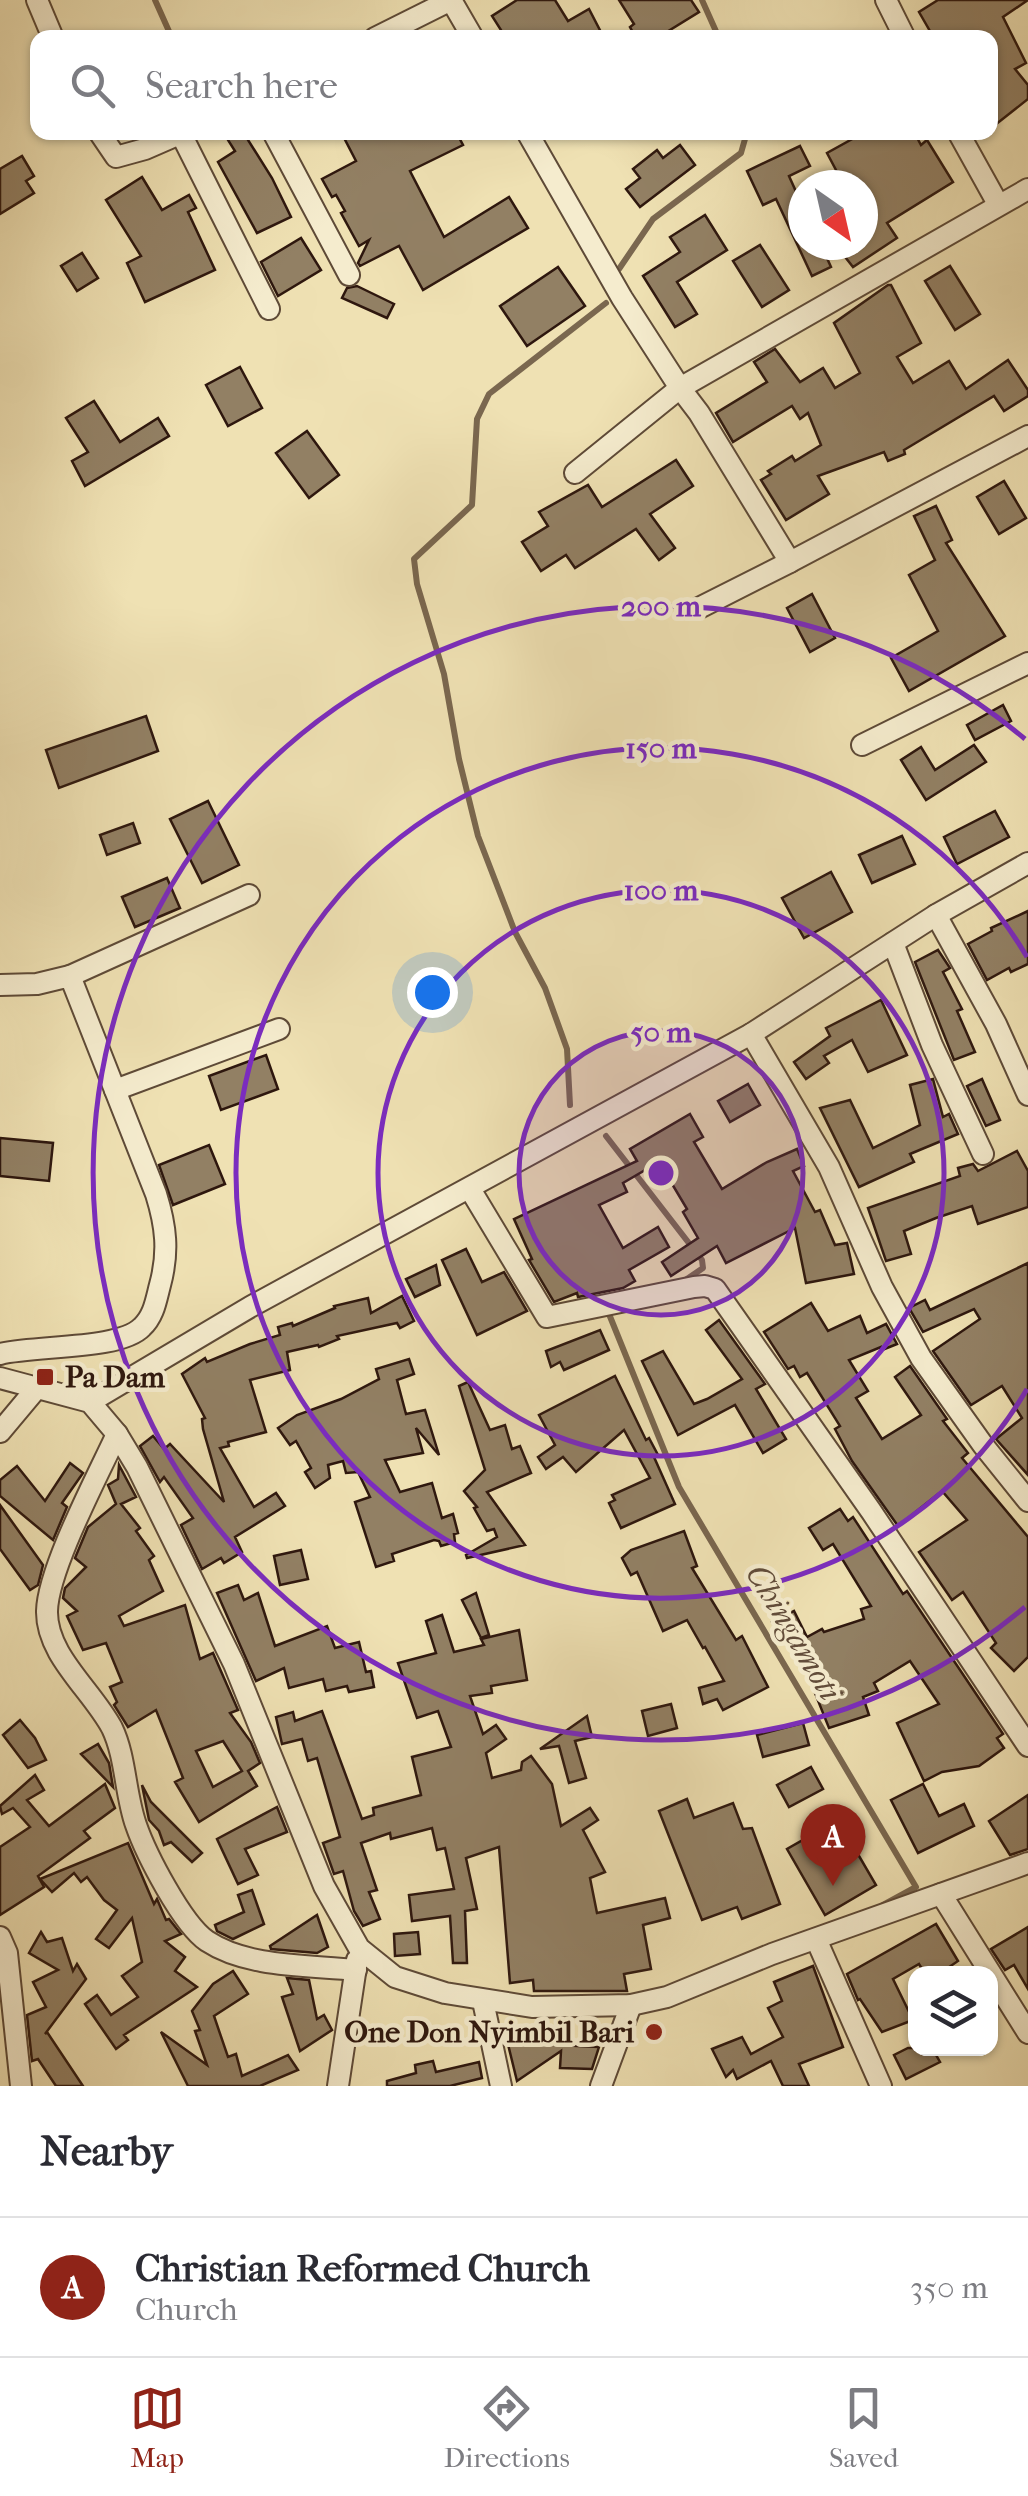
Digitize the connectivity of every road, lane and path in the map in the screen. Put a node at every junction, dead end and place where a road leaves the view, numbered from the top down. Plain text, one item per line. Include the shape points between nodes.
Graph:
1 (37, 0) edge
2 (451, 0) edge
3 (886, 0) edge
4 (50, 30) edge
5 (391, 30) edge
6 (468, 30) edge
7 (901, 30) edge
8 (103, 140) edge
9 (167, 140) edge
10 (186, 140) edge
11 (277, 140) edge
12 (532, 140) edge
13 (962, 140) edge
14 (1028, 189) edge
15 (998, 204) junction
16 (349, 275) dead end
17 (269, 309) dead end
18 (680, 388) junction
19 (1028, 436) edge
20 (575, 474) dead end
21 (790, 562) junction
22 (698, 609) dead end
23 (1028, 663) edge
24 (862, 746) dead end
25 (1028, 863) edge
26 (249, 895) dead end
27 (936, 915) junction
28 (894, 943) junction
29 (70, 976) junction
30 (0, 985) edge
31 (279, 1029) dead end
32 (751, 1034) junction
33 (115, 1090) junction
34 (1028, 1094) edge
35 (983, 1154) dead end
36 (470, 1190) junction
37 (0, 1354) edge
38 (0, 1378) edge
39 (36, 1389) junction
40 (90, 1402) junction
41 (0, 1432) edge
42 (116, 1434) junction
43 (1028, 1501) edge
44 (1028, 1746) edge
45 (1028, 1863) edge
46 (941, 1894) junction
47 (0, 1937) edge
48 (816, 1939) junction
49 (359, 1948) junction
50 (356, 1970) junction
51 (482, 2000) junction
52 (631, 2006) junction
53 (1028, 2032) edge
54 (20, 2086) edge
55 (338, 2086) edge
56 (501, 2086) edge
57 (601, 2086) edge
58 (881, 2086) edge

1 - 4 street
2 - 5 street
2 - 6 street
3 - 7 street
8 - 9 street via 116,156
10 - 17 street
11 - 16 street
12 - 18 street
13 - 15 street
14 - 15 street
15 - 18 street
18 - 20 street
18 - 21 street
19 - 21 street
21 - 22 street
23 - 24 street
25 - 27 street
26 - 29 street
27 - 28 street
27 - 34 street
28 - 32 street
28 - 35 street
29 - 30 street
29 - 33 street
31 - 33 street
32 - 36 street
32 - 43 street via 829,1167 921,1358
33 - 37 street via 164,1222 165,1268 153,1312 127,1339
36 - 40 street via 250,1307
36 - 44 street via 546,1317 715,1289
38 - 39 street
39 - 40 street
39 - 41 street
40 - 42 street
42 - 49 street via 234,1664 324,1886
42 - 50 street via 54,1577 49,1636 114,1734 137,1829 173,1900 205,1940 261,1960
45 - 46 street
46 - 48 street
46 - 53 street
47 - 54 street
48 - 52 street
48 - 58 street
49 - 50 street
49 - 51 street via 396,1977
50 - 55 street
51 - 52 street
51 - 56 street
52 - 57 street

